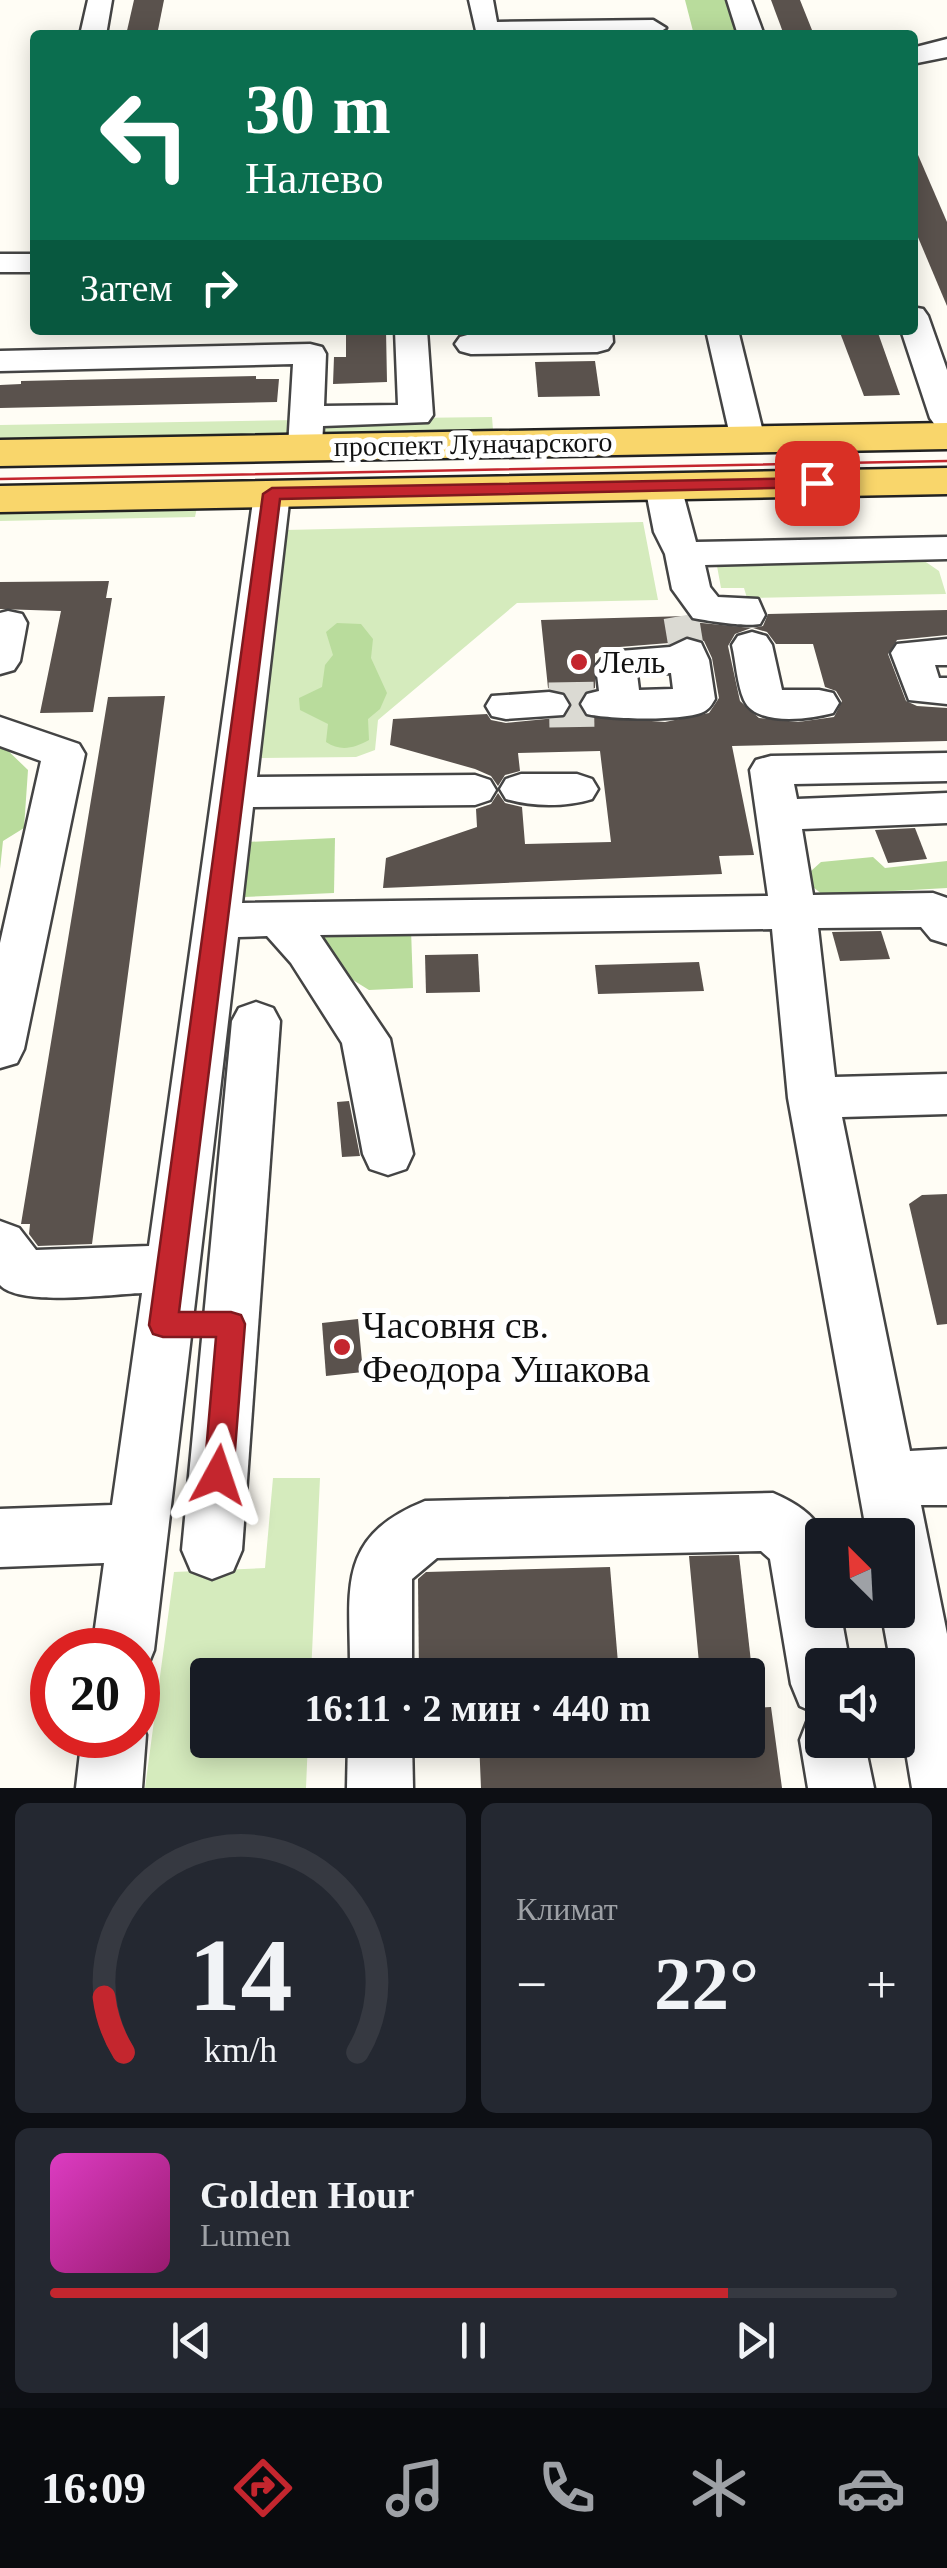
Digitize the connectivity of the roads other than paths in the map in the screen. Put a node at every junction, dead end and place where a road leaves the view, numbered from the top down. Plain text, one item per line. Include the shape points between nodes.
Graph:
1 (100, 0) edge
2 (481, 0) edge
3 (646, 0) edge
4 (739, 0) edge
5 (93, 30) edge
6 (486, 30) edge
7 (654, 30) edge
8 (748, 30) edge
9 (947, 47) edge
10 (918, 56) edge
11 (30, 262) edge
12 (0, 263) edge
13 (947, 315) edge
14 (918, 316) edge
15 (918, 333) edge
16 (239, 335) edge
17 (596, 335) edge
18 (723, 335) edge
19 (411, 337) edge
20 (483, 337) edge
21 (220, 355) junction
22 (0, 361) edge
23 (947, 418) edge
24 (306, 432) junction
25 (947, 436) edge
26 (748, 440) junction
27 (0, 453) edge
28 (947, 481) edge
29 (662, 486) junction
30 (272, 494) junction
31 (0, 499) edge
32 (946, 550) edge
33 (686, 614) junction
34 (947, 652) edge
35 (947, 690) edge
36 (820, 702) dead end
37 (611, 704) tunnel mouth
38 (549, 705) tunnel mouth
39 (506, 706) dead end
40 (0, 732) edge
41 (947, 768) edge
42 (521, 789) dead end
43 (578, 789) dead end
44 (475, 790) dead end
45 (234, 792) junction
46 (947, 808) edge
47 (777, 815) junction
48 (793, 910) junction
49 (942, 914) edge
50 (278, 919) junction
51 (217, 920) junction
52 (256, 1021) dead end
53 (0, 1050) edge
54 (947, 1094) edge
55 (813, 1098) junction
56 (388, 1154) dead end
57 (0, 1244) edge
58 (171, 1269) junction
59 (231, 1324) junction
60 (163, 1325) junction
61 (947, 1478) edge
62 (902, 1518) edge
63 (915, 1530) edge
64 (136, 1533) junction
65 (0, 1538) edge
66 (212, 1550) dead end
67 (915, 1595) edge
68 (125, 1628) edge
69 (816, 1648) edge
70 (381, 1658) edge
71 (112, 1758) edge
72 (380, 1758) edge
73 (835, 1758) edge
74 (109, 1788) edge
75 (380, 1788) edge
76 (841, 1788) edge
77 (945, 1788) edge

1 - 5 street
2 - 6 street
3 - 7 street
4 - 8 street
9 - 10 street
11 - 12 street
13 - 14 street
15 - 23 street
16 - 21 street
17 - 20 street via 597,342
18 - 26 street
19 - 20 street
19 - 24 street via 416,415
21 - 22 street
21 - 24 street via 310,354
24 - 26 main road, проспект Луначарского
24 - 27 main road, проспект Луначарского
25 - 26 main road, проспект Луначарского
28 - 29 main road, проспект Луначарского
29 - 30 main road, проспект Луначарского
29 - 33 street
30 - 31 main road, проспект Луначарского
30 - 45 street
32 - 33 street
33 - 36 street via 744,608 763,698 772,704
33 - 37 street via 695,698
34 - 35 street via 911,654 923,691
38 - 39 street
40 - 53 street via 64,754
41 - 47 street via 771,770
42 - 43 street
44 - 45 street
45 - 51 street
46 - 47 street
47 - 48 street
48 - 49 street
48 - 50 street
48 - 55 street
50 - 51 street
50 - 56 street via 366,1040
51 - 58 street
52 - 59 street
54 - 55 street
55 - 62 street
57 - 58 street via 23,1274
58 - 60 street
59 - 60 street
59 - 66 street
60 - 64 street
61 - 63 street
64 - 65 street
64 - 68 street
67 - 77 street
69 - 70 street via 798,1545 773,1522 425,1530 382,1566
71 - 74 street
72 - 75 street
73 - 76 street

